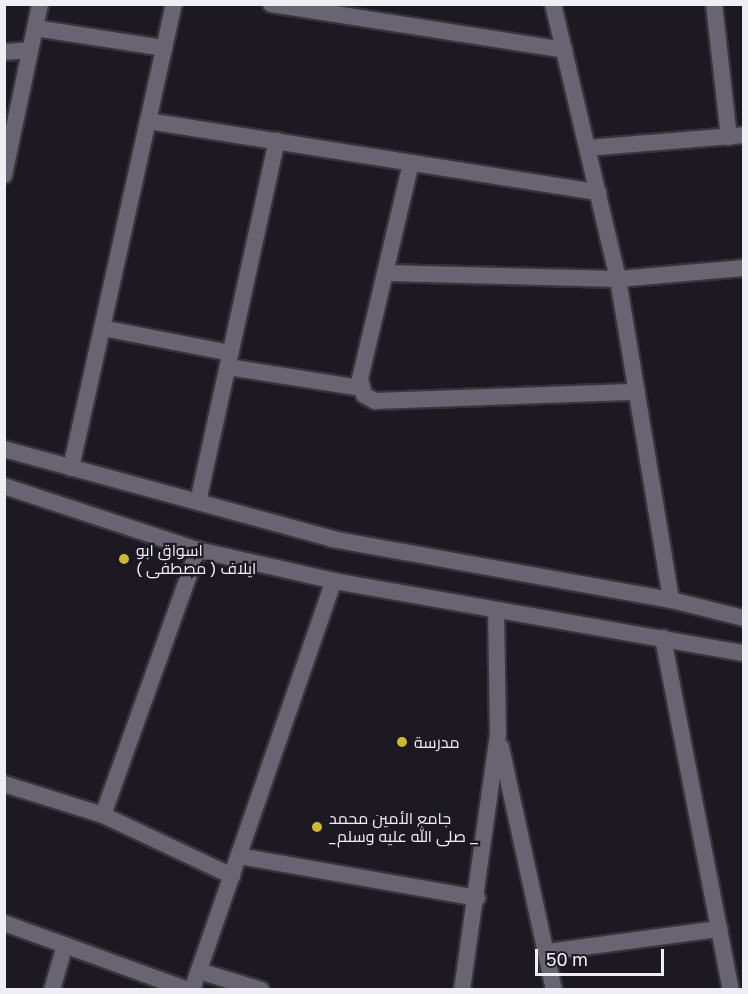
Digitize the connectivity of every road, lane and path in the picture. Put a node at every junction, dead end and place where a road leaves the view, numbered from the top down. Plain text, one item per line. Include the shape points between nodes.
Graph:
1 (40, 4) edge
2 (174, 4) edge
3 (271, 4) edge
4 (553, 4) edge
5 (714, 4) edge
6 (35, 28) junction
7 (164, 48) junction
8 (30, 50) junction
9 (564, 50) junction
10 (4, 52) edge
11 (148, 121) junction
12 (736, 136) edge
13 (277, 141) junction
14 (587, 148) junction
15 (411, 163) junction
16 (4, 175) edge
17 (598, 192) junction
18 (744, 268) edge
19 (385, 273) junction
20 (618, 279) junction
21 (102, 328) junction
22 (229, 360) junction
23 (360, 388) junction
24 (637, 392) junction
25 (4, 449) edge
26 (71, 468) junction
27 (4, 486) edge
28 (198, 502) junction
29 (198, 550) junction
30 (334, 581) junction
31 (671, 600) junction
32 (496, 611) junction
33 (744, 618) edge
34 (663, 638) junction
35 (744, 653) edge
36 (498, 734) junction
37 (4, 784) edge
38 (103, 815) junction
39 (239, 856) junction
40 (232, 876) junction
41 (477, 898) junction
42 (4, 923) edge
43 (719, 929) junction
44 (65, 945) junction
45 (546, 952) junction
46 (199, 971) junction
47 (52, 990) edge
48 (188, 990) edge
49 (192, 990) edge
50 (261, 990) edge
51 (462, 990) edge
52 (554, 990) edge
53 (731, 990) edge

1 - 6 street
2 - 7 street
3 - 9 street
4 - 9 street
5 - 12 street
6 - 7 street
6 - 8 street
7 - 11 street
8 - 10 street
8 - 16 street
9 - 14 street
11 - 13 street
11 - 21 street
12 - 14 street
13 - 15 street
13 - 22 street
14 - 17 street
15 - 17 street
15 - 19 street
17 - 20 street
18 - 20 street
19 - 20 street
19 - 23 street
20 - 24 street
21 - 22 street
21 - 26 street
22 - 23 street
22 - 28 street
23 - 24 street via 375,400
24 - 31 street
25 - 26 street
26 - 28 street
27 - 29 street
28 - 31 street via 332,539
29 - 30 street
29 - 38 street
30 - 32 street
30 - 39 street
31 - 33 street
32 - 34 street
32 - 36 street
34 - 35 street
34 - 43 street
36 - 41 street
36 - 45 street
37 - 38 street
38 - 40 street
39 - 40 street
39 - 41 street
40 - 46 street
41 - 51 street
42 - 44 street
43 - 45 street
43 - 53 street
44 - 47 street
44 - 48 street
45 - 52 street
46 - 49 street
46 - 50 street

